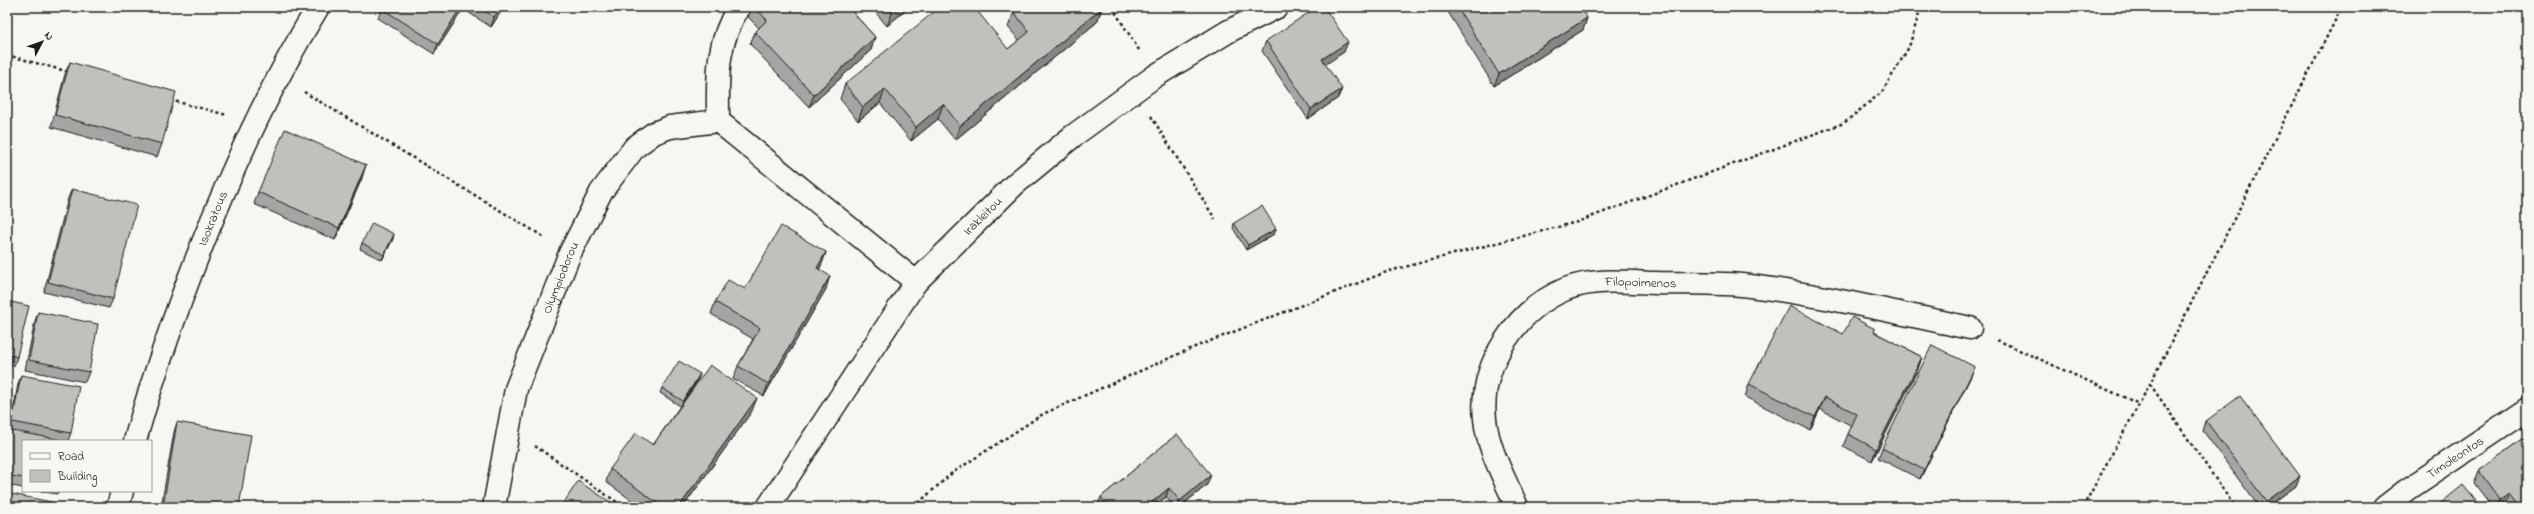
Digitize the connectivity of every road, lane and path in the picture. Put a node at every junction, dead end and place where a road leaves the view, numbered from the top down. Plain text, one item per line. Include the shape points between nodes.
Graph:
1 (318, 7) edge
2 (739, 7) edge
3 (1112, 7) edge
4 (1277, 7) edge
5 (1921, 7) edge
6 (2342, 7) edge
7 (7, 56) edge
8 (74, 74) edge
9 (278, 76) junction
10 (1155, 76) junction
11 (1134, 91) junction
12 (164, 98) edge
13 (718, 121) junction
14 (254, 123) junction
15 (1215, 219) dead end
16 (570, 253) junction
17 (916, 282) junction
18 (1970, 328) joint
19 (2150, 384) junction
20 (2138, 404) junction
21 (2527, 410) edge
22 (509, 428) junction
23 (135, 440) edge
24 (122, 492) edge
25 (118, 507) edge
26 (494, 507) edge
27 (624, 507) edge
28 (768, 507) edge
29 (914, 507) edge
30 (1517, 507) edge
31 (2083, 507) edge
32 (2235, 507) edge
33 (2385, 507) edge

1 - 9 street, Isokratous
2 - 13 street via 723,38 718,61
3 - 10 path
4 - 10 street, Irakleitou
5 - 29 path via 1909,47 1882,92 1844,123 1577,222 1389,271 1190,348 1043,414 952,473
6 - 19 path
7 - 8 path
9 - 14 street, Isokratous
9 - 16 path
10 - 11 street, Irakleitou
11 - 15 path
11 - 17 street, Irakleitou via 1073,136 1015,184
12 - 14 path
13 - 16 street, Olympiodorou via 670,127 654,133 635,147 601,192
13 - 17 street
14 - 23 street, Isokratous via 201,245 148,390
16 - 22 street, Olympiodorou via 516,389
17 - 28 street, Irakleitou
18 - 20 path
18 - 30 street, Filopoimenos via 1748,286 1607,282 1567,289 1534,308 1513,329 1494,359 1484,392 1485,420 1491,445
19 - 20 path
19 - 32 path
20 - 31 path
21 - 33 street, Timoleontos
22 - 26 street, Olympiodorou
22 - 27 path
24 - 25 street

